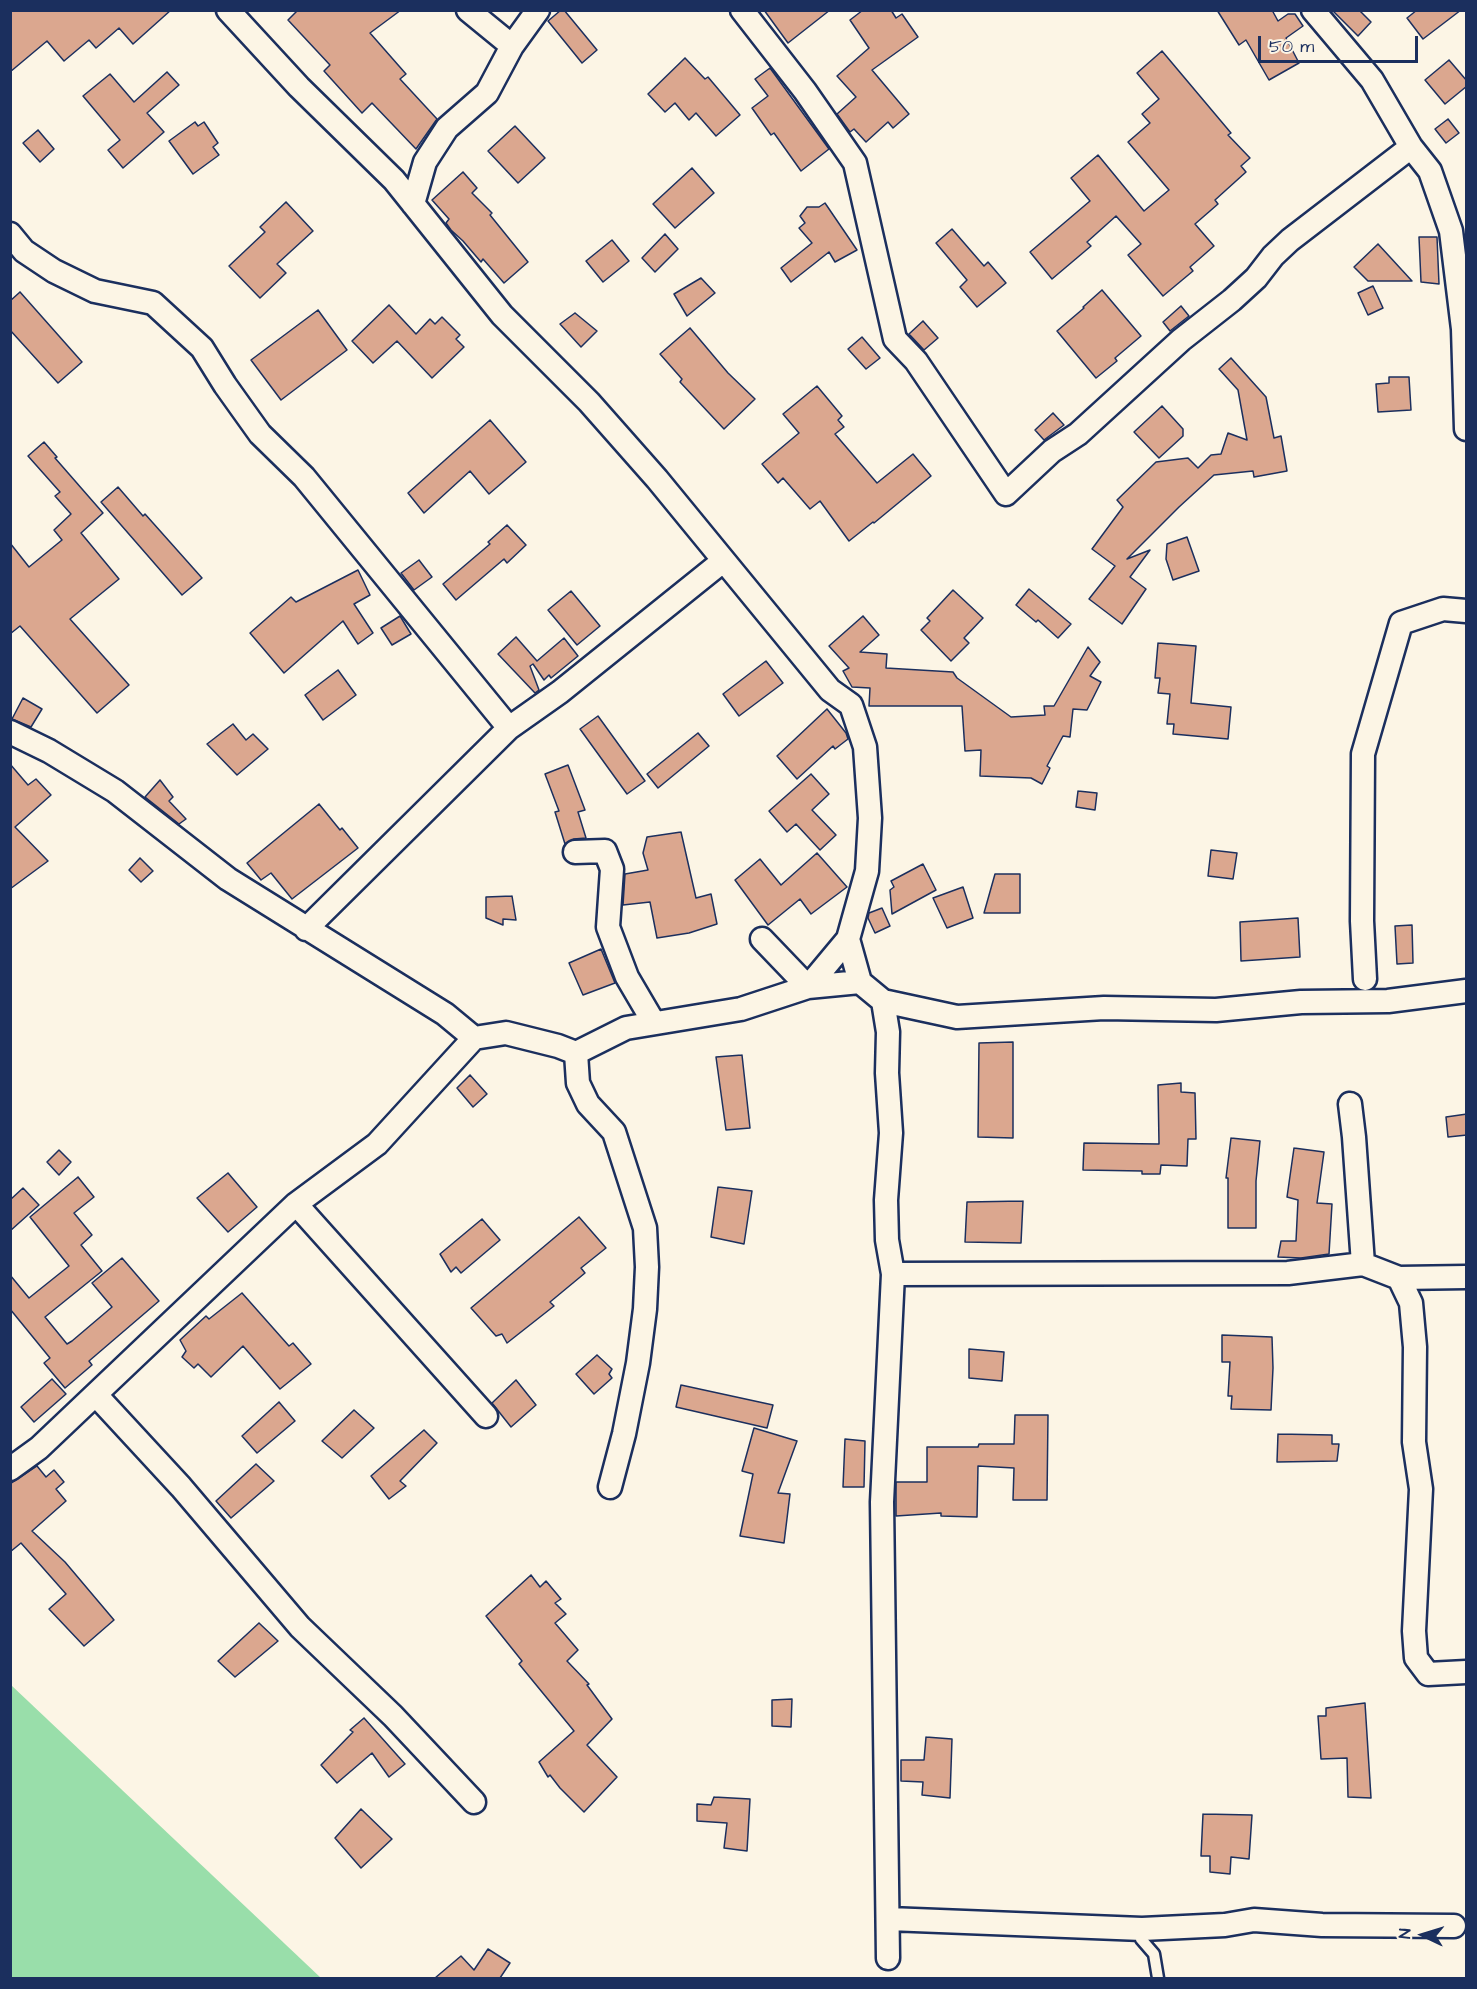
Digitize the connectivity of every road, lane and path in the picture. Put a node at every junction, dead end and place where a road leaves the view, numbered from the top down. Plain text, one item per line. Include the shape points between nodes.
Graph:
1 (228, 10) edge
2 (468, 10) edge
3 (538, 10) edge
4 (742, 10) edge
5 (1313, 10) edge
6 (512, 46) junction
7 (1410, 147) junction
8 (413, 204) junction
9 (10, 234) edge
10 (1465, 329) edge
11 (1467, 429) edge
12 (723, 561) junction
13 (1467, 611) edge
14 (509, 728) junction
15 (10, 732) edge
16 (575, 852) dead end
17 (306, 928) junction
18 (762, 939) dead end
19 (848, 939) junction
20 (1365, 979) dead end
21 (860, 982) junction
22 (808, 987) junction
23 (1467, 991) edge
24 (883, 1001) junction
25 (654, 1023) junction
26 (474, 1038) junction
27 (576, 1053) junction
28 (1350, 1104) dead end
29 (296, 1204) junction
30 (1363, 1264) junction
31 (893, 1274) junction
32 (1467, 1276) edge
33 (1399, 1278) junction
34 (96, 1395) junction
35 (486, 1416) dead end
36 (10, 1469) edge
37 (610, 1487) dead end
38 (1467, 1672) edge
39 (474, 1802) dead end
40 (889, 1919) junction
41 (1454, 1926) dead end
42 (1142, 1929) junction
43 (888, 1958) dead end
44 (1158, 1978) edge

1 - 8 street
2 - 6 street
3 - 6 street
4 - 7 street via 855,163 895,339 916,361 1006,494 1256,278 1290,240
5 - 7 street via 1372,80
6 - 8 street via 487,93 447,128 425,162
7 - 10 street via 1430,171 1451,231
8 - 12 street via 502,315 589,402
9 - 14 street via 24,251 95,291 153,303 202,348 260,434 304,477
10 - 11 street
12 - 14 street
12 - 19 street via 830,690 850,705 866,747 870,818 867,871
13 - 20 street via 1443,609 1401,623 1363,754
14 - 17 street
15 - 17 street via 115,791 228,879
16 - 25 street via 605,851 612,869 608,927 627,977
17 - 26 street via 445,1014
18 - 22 street
19 - 21 street
19 - 22 street
21 - 22 street
21 - 24 street
22 - 25 street via 741,1009
23 - 24 street via 1388,1000 1301,1002 1216,1010 1104,1008 957,1017
24 - 31 street via 888,1032 886,1073 891,1133 887,1240
25 - 27 street via 626,1028
26 - 27 street via 506,1033
26 - 29 street via 377,1144
27 - 37 street via 578,1083 588,1104 614,1132 645,1228 645,1309 638,1364
28 - 30 street
29 - 34 street
29 - 35 street
30 - 31 street via 1287,1274
30 - 33 street
31 - 40 street via 882,1502
32 - 33 street
33 - 38 street via 1411,1303 1415,1347 1414,1442 1421,1489 1416,1658 1428,1674
34 - 36 street
34 - 39 street via 181,1487 300,1627 393,1716
40 - 42 street
40 - 43 street
41 - 42 street via 1254,1920
42 - 44 lane via 1141,1940 1154,1954

